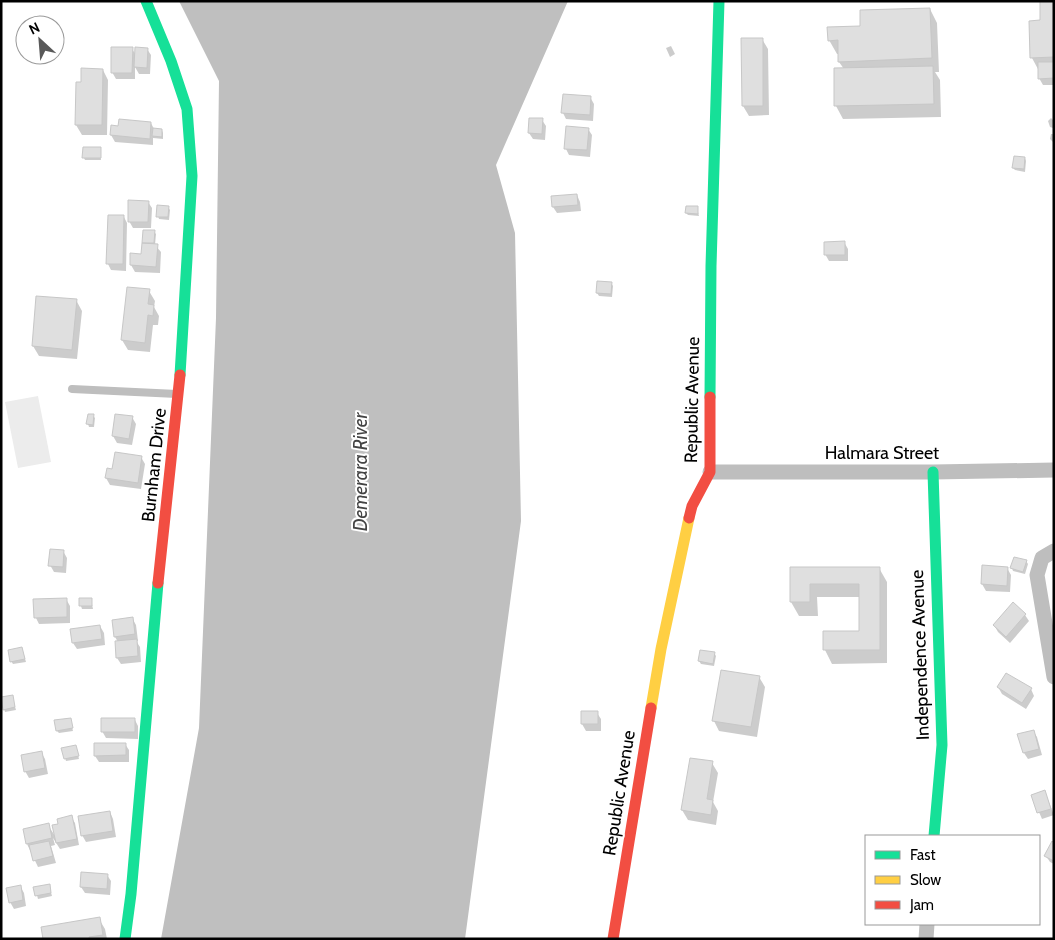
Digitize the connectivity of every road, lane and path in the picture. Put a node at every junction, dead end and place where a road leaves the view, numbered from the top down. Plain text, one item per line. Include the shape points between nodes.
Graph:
1 (146, 1) edge
2 (719, 1) edge
3 (72, 390) dead end
4 (179, 394) junction
5 (1054, 470) edge
6 (710, 472) junction
7 (933, 472) junction
8 (1054, 551) edge
9 (1054, 677) edge
10 (934, 835) edge
11 (927, 925) edge
12 (125, 939) edge
13 (613, 939) edge
14 (926, 939) edge

1 - 4 street, Burnham Drive via 187,109 192,176
2 - 6 street, Republic Avenue via 711,266
3 - 4 lane
4 - 12 street, Burnham Drive via 155,607
5 - 7 street, Halmara Street
6 - 7 street, Halmara Street
6 - 13 street, Republic Avenue via 692,506 661,649
7 - 10 street, Independence Avenue via 942,746
8 - 9 street via 1042,558 1037,575
11 - 14 street

